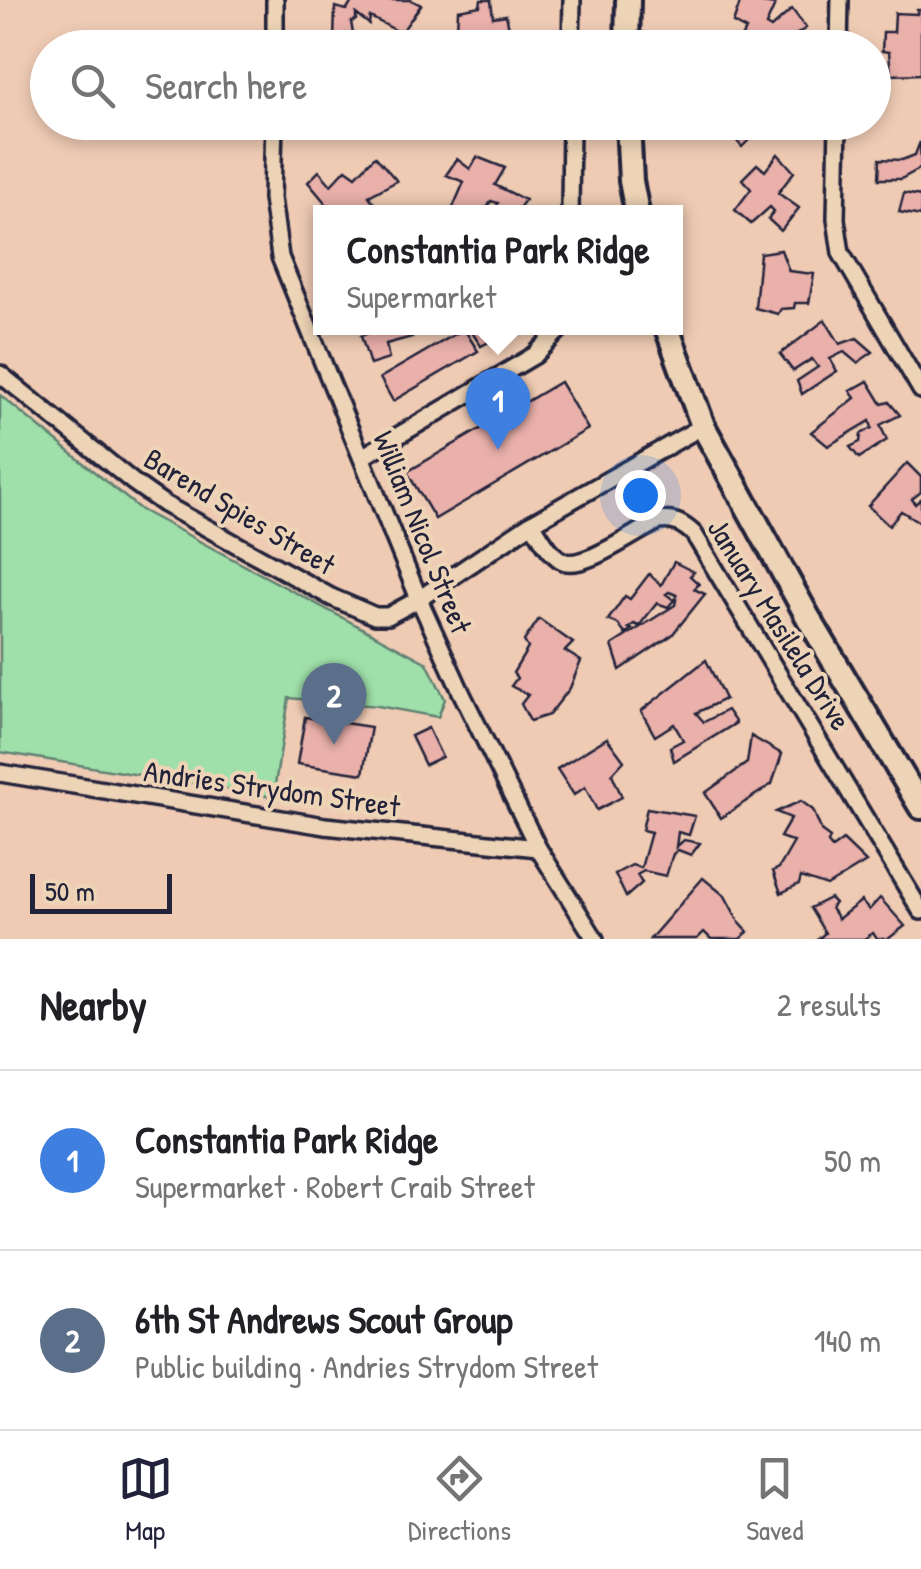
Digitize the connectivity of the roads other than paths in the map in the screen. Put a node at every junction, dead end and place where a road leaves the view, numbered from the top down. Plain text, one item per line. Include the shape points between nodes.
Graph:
1 (275, 0) edge
2 (572, 0) edge
3 (628, 0) edge
4 (840, 0) edge
5 (275, 30) edge
6 (572, 30) edge
7 (627, 30) edge
8 (839, 30) edge
9 (274, 140) edge
10 (571, 140) edge
11 (629, 140) edge
12 (838, 140) edge
13 (570, 205) edge
14 (636, 205) edge
15 (554, 335) edge
16 (670, 335) edge
17 (0, 374) edge
18 (921, 390) edge
19 (703, 426) junction
20 (362, 457) junction
21 (532, 523) junction
22 (419, 599) junction
23 (0, 773) edge
24 (921, 807) edge
25 (538, 848) junction
26 (921, 910) edge
27 (595, 939) edge

1 - 5 street
2 - 6 street
3 - 7 main road
4 - 8 street
9 - 20 street, William Nicol Street via 280,256
10 - 13 street
11 - 14 main road
12 - 18 street via 841,253
15 - 20 street via 535,356
16 - 19 main road, January Masilela Drive
17 - 22 street, Barend Spies Street via 164,504 332,596 375,616
19 - 21 street, Barend Spies Street
19 - 24 main road, January Masilela Drive
20 - 22 street, William Nicol Street
21 - 22 street, Barend Spies Street
21 - 26 street, January Masilela Drive via 564,563 582,563 660,520 694,534
22 - 25 street, William Nicol Street
23 - 25 street, Andries Strydom Street via 325,826
25 - 27 street, William Nicol Street

